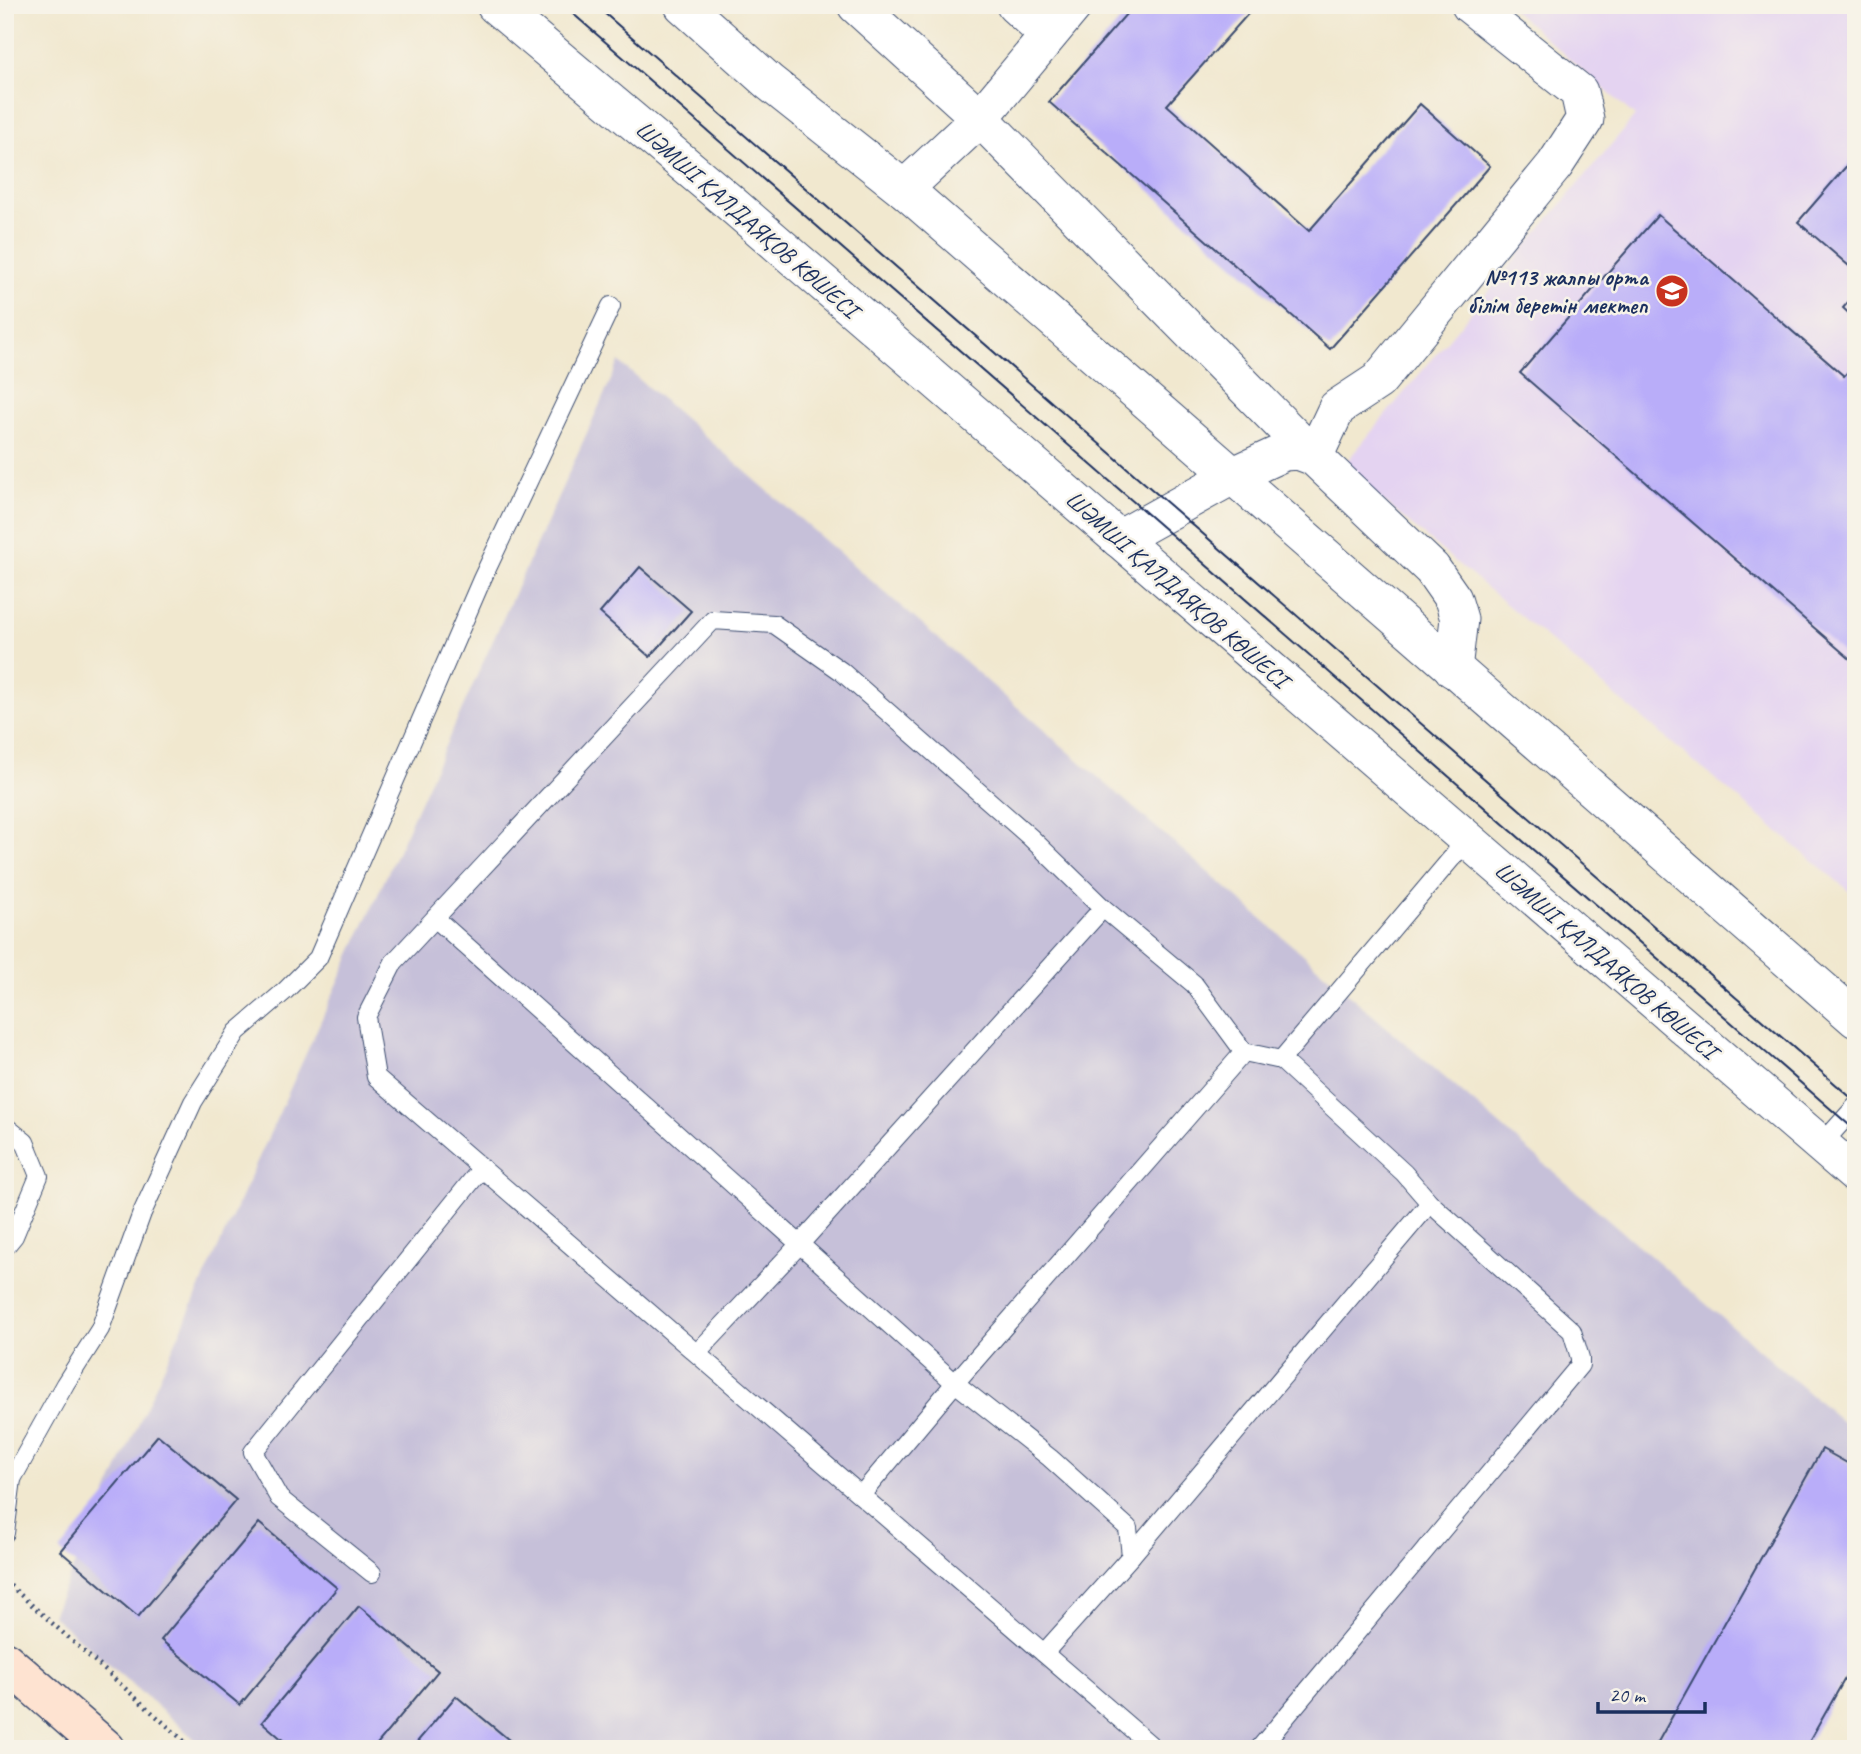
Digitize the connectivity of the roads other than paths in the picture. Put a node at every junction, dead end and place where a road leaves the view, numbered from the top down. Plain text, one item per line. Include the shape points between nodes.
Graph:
1 (495, 5) edge
2 (683, 5) edge
3 (856, 5) edge
4 (1015, 5) edge
5 (1074, 5) edge
6 (1470, 5) edge
7 (1048, 35) junction
8 (980, 118) junction
9 (904, 189) junction
10 (611, 306) dead end
11 (1314, 457) junction
12 (1232, 476) junction
13 (1119, 539) junction
14 (1453, 669) junction
15 (1467, 840) junction
16 (1103, 908) junction
17 (435, 918) junction
18 (1856, 1018) edge
19 (1244, 1052) junction
20 (1281, 1060) junction
21 (1856, 1106) edge
22 (5, 1126) edge
23 (1821, 1145) junction
24 (482, 1168) junction
25 (1856, 1175) edge
26 (1430, 1203) junction
27 (799, 1245) junction
28 (5, 1247) edge
29 (697, 1353) junction
30 (955, 1383) junction
31 (8, 1474) edge
32 (861, 1495) junction
33 (5, 1533) edge
34 (1130, 1556) junction
35 (372, 1573) dead end
36 (1044, 1653) junction
37 (5, 1661) edge
38 (106, 1749) edge
39 (1155, 1749) edge
40 (1259, 1749) edge

1 - 13 street, ШӘМШІ ҚАЛДАЯҚОВ КӨШЕСІ
2 - 9 street via 769,82
3 - 8 street
4 - 7 street
5 - 7 street
6 - 11 street via 1579,92 1585,119 1555,165 1378,381 1337,408
7 - 8 street
8 - 9 street
8 - 11 street
9 - 12 street
10 - 31 lane via 482,579 318,958 237,1032 193,1102 142,1213 100,1329
11 - 12 street via 1284,452
11 - 14 street via 1441,580 1459,619
12 - 13 street
12 - 14 street
13 - 15 street, ШӘМШІ ҚАЛДАЯҚОВ КӨШЕСІ
14 - 18 street
15 - 20 lane
15 - 23 street, ШӘМШІ ҚАЛДАЯҚОВ КӨШЕСІ
16 - 17 lane via 1030,837 841,671 774,624 713,620
16 - 19 lane via 1194,984
16 - 27 lane
17 - 24 lane via 394,962 366,1017 376,1077
17 - 27 lane
19 - 20 lane
19 - 30 lane
20 - 26 lane via 1404,1173
21 - 23 lane
22 - 28 lane via 24,1142 38,1177
23 - 25 street, ШӘМШІ ҚАЛДАЯҚОВ КӨШЕСІ
24 - 29 lane
24 - 35 lane via 253,1452 279,1498
26 - 34 lane
26 - 40 lane via 1572,1331 1580,1365
27 - 29 lane
27 - 30 lane
29 - 32 lane
30 - 32 lane
30 - 34 lane via 1128,1528
31 - 33 lane
32 - 36 lane
34 - 36 lane
36 - 39 lane
37 - 38 main road

